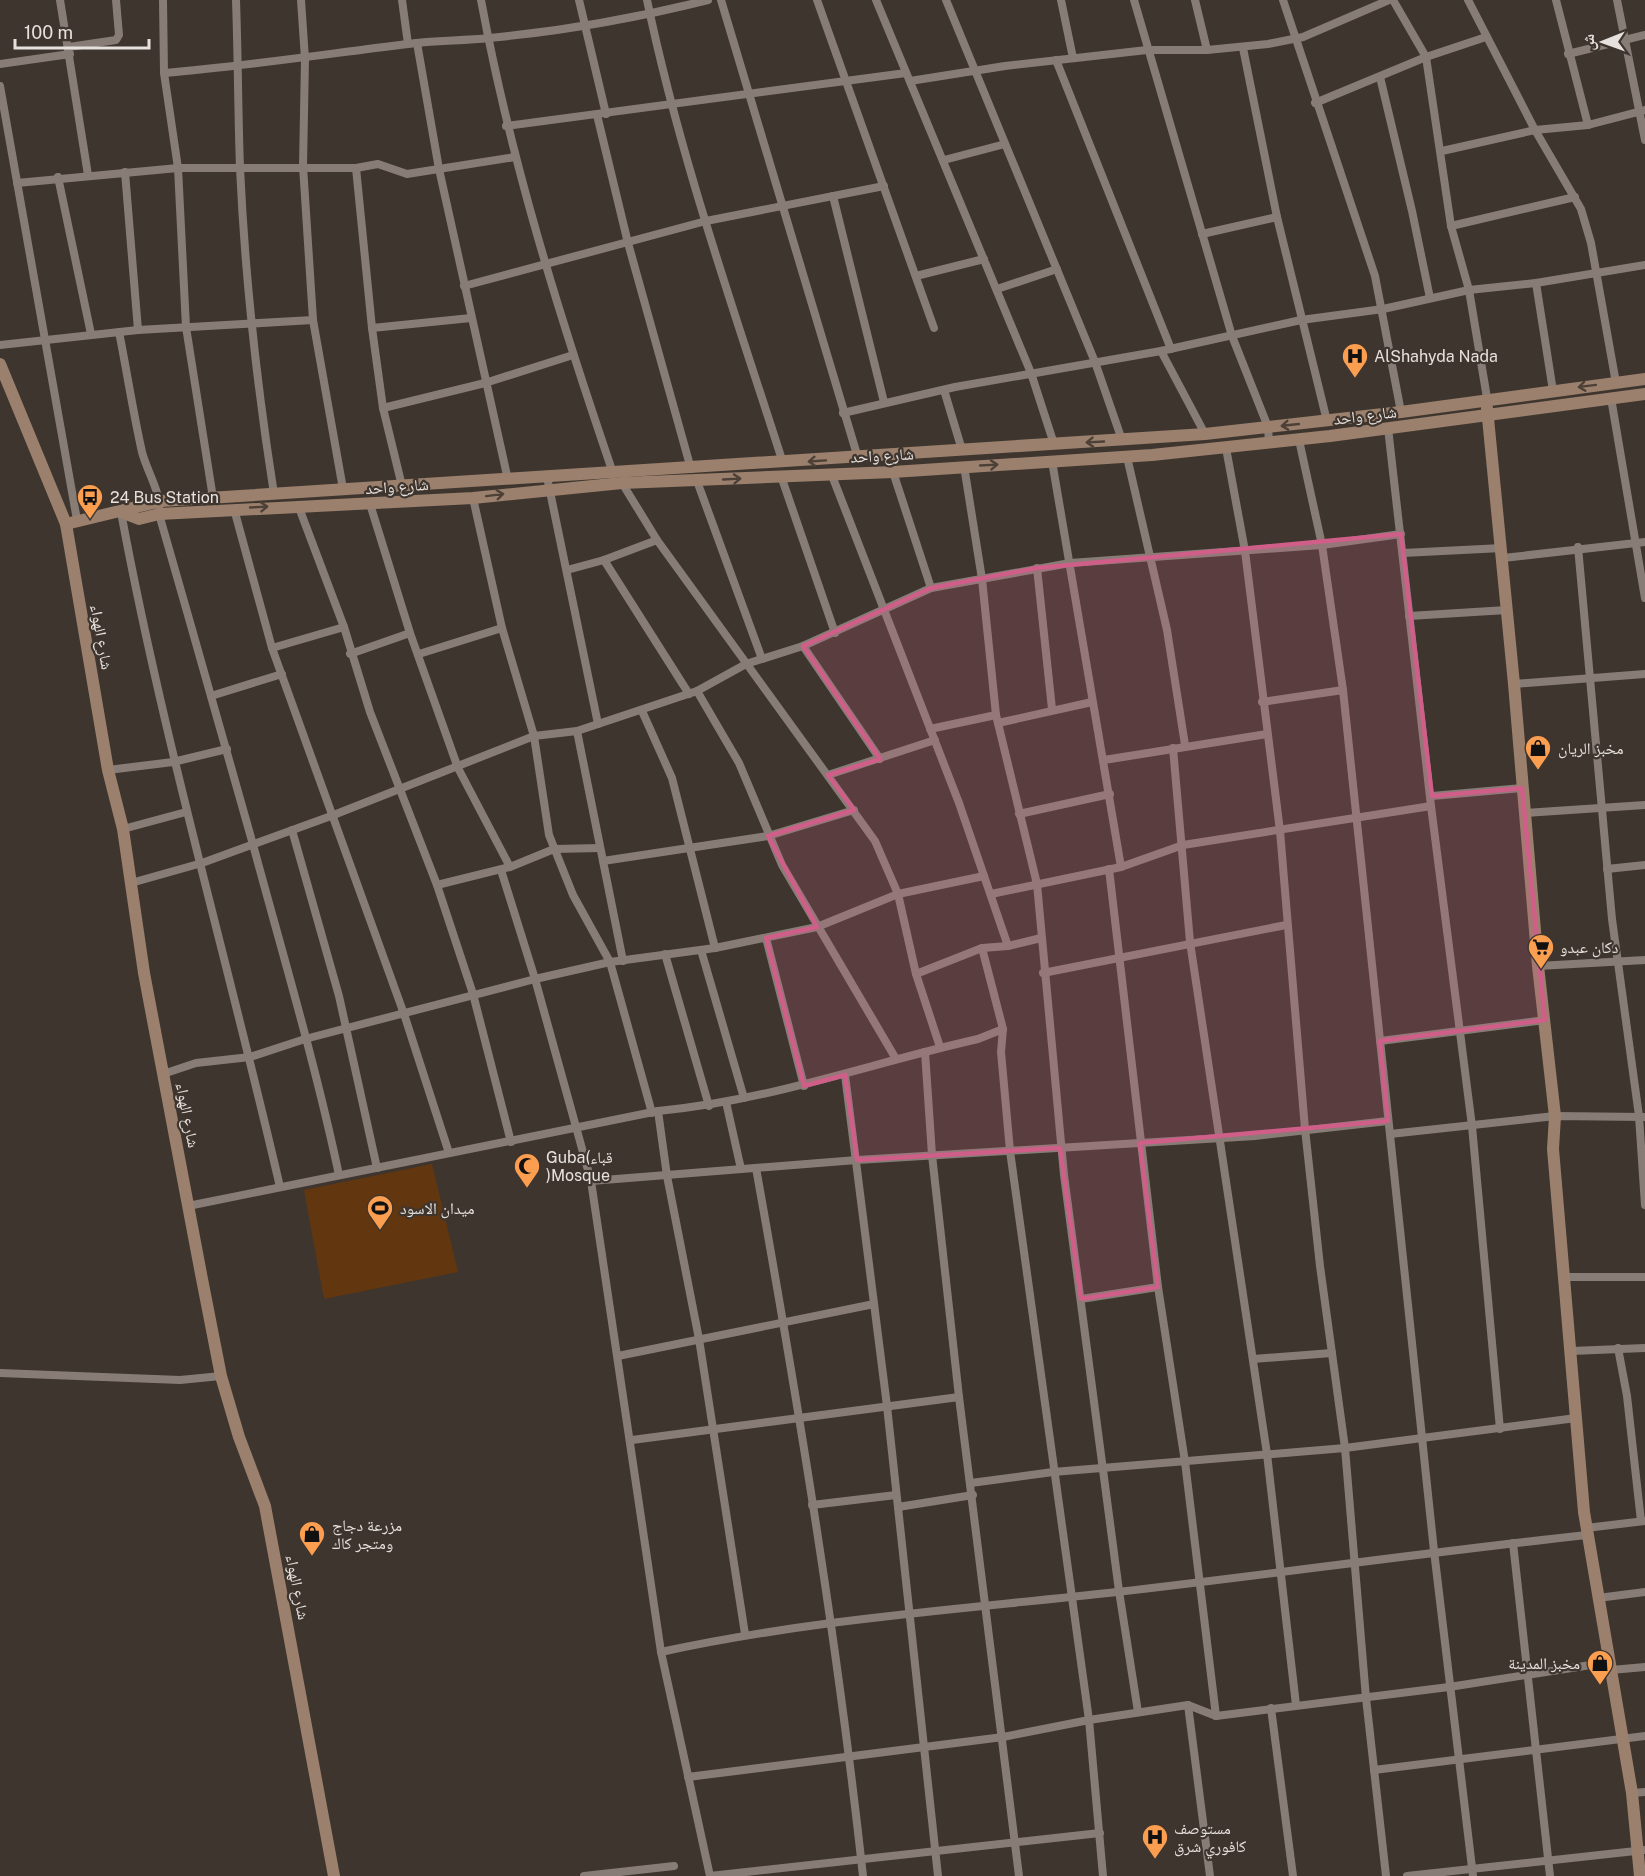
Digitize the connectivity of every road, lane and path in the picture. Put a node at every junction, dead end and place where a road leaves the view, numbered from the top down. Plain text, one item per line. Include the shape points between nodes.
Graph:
1 (60, 0) edge
2 (116, 0) edge
3 (163, 0) edge
4 (236, 0) edge
5 (301, 0) edge
6 (402, 0) edge
7 (480, 0) edge
8 (579, 0) edge
9 (647, 0) edge
10 (708, 0) edge
11 (722, 0) edge
12 (817, 0) edge
13 (876, 0) edge
14 (946, 0) edge
15 (1061, 0) edge
16 (1134, 0) edge
17 (1195, 0) edge
18 (1283, 0) edge
19 (1390, 0) edge
20 (1556, 0) edge
21 (1617, 0) edge
22 (1471, 1) edge
23 (650, 15) junction
24 (586, 26) junction
25 (1645, 35) edge
26 (1486, 37) junction
27 (488, 39) junction
28 (1295, 39) junction
29 (1625, 39) junction
30 (413, 43) junction
31 (1243, 48) junction
32 (69, 50) junction
33 (1147, 50) junction
34 (1208, 50) junction
35 (1568, 54) junction
36 (1426, 57) junction
37 (1073, 58) junction
38 (305, 59) junction
39 (1056, 60) junction
40 (0, 64) edge
41 (238, 67) junction
42 (976, 70) junction
43 (164, 74) junction
44 (908, 77) junction
45 (1380, 77) junction
46 (848, 81) junction
47 (0, 86) edge
48 (750, 95) junction
49 (1315, 103) junction
50 (672, 105) junction
51 (1643, 111) edge
52 (602, 115) junction
53 (1588, 125) junction
54 (507, 126) junction
55 (1535, 130) junction
56 (1645, 140) edge
57 (1005, 144) junction
58 (1442, 151) junction
59 (515, 157) junction
60 (944, 160) junction
61 (303, 166) junction
62 (178, 168) junction
63 (356, 168) junction
64 (240, 169) junction
65 (439, 169) junction
66 (125, 172) junction
67 (88, 175) junction
68 (58, 177) junction
69 (17, 183) junction
70 (884, 186) junction
71 (833, 196) junction
72 (1575, 197) junction
73 (784, 204) junction
74 (1277, 217) junction
75 (706, 221) junction
76 (1451, 226) junction
77 (1202, 234) junction
78 (628, 243) junction
79 (984, 259) junction
80 (1645, 265) edge
81 (545, 266) junction
82 (1058, 269) junction
83 (1595, 273) junction
84 (916, 276) junction
85 (1536, 283) junction
86 (464, 286) junction
87 (997, 289) junction
88 (1468, 291) junction
89 (1430, 298) junction
90 (1383, 309) junction
91 (471, 318) junction
92 (313, 320) junction
93 (1301, 320) junction
94 (251, 322) junction
95 (186, 327) junction
96 (372, 328) junction
97 (934, 328) dead end
98 (138, 330) junction
99 (119, 332) junction
100 (91, 334) junction
101 (1232, 336) junction
102 (44, 339) junction
103 (0, 345) edge
104 (1171, 349) junction
105 (1161, 351) junction
106 (573, 355) junction
107 (1095, 362) junction
108 (0, 364) edge
109 (1031, 373) junction
110 (1645, 379) edge
111 (1616, 382) junction
112 (485, 383) junction
113 (944, 390) junction
114 (1553, 391) junction
115 (1645, 394) edge
116 (1487, 398) junction
117 (1611, 398) junction
118 (884, 402) junction
119 (383, 408) junction
120 (1401, 412) junction
121 (843, 413) junction
122 (1486, 415) junction
123 (1328, 421) junction
124 (1268, 427) junction
125 (1389, 428) junction
126 (1205, 434) junction
127 (1122, 440) junction
128 (1299, 440) junction
129 (1269, 443) junction
130 (1054, 444) junction
131 (1226, 448) junction
132 (962, 450) junction
133 (924, 452) junction
134 (1127, 457) junction
135 (858, 458) junction
136 (1052, 461) junction
137 (964, 466) junction
138 (923, 469) junction
139 (782, 470) junction
140 (892, 472) junction
141 (613, 473) junction
142 (831, 473) junction
143 (694, 475) junction
144 (508, 480) junction
145 (548, 483) junction
146 (622, 483) junction
147 (402, 486) junction
148 (343, 489) junction
149 (274, 494) junction
150 (213, 498) junction
151 (473, 498) junction
152 (370, 504) junction
153 (298, 505) junction
154 (160, 508) junction
155 (234, 509) junction
156 (121, 512) junction
157 (72, 522) junction
158 (1401, 534) junction
159 (657, 540) junction
160 (1641, 542) edge
161 (1322, 545) junction
162 (1578, 547) junction
163 (1245, 551) junction
164 (1403, 553) junction
165 (1502, 553) junction
166 (1152, 558) junction
167 (604, 560) junction
168 (1070, 563) junction
169 (1037, 568) junction
170 (567, 570) junction
171 (982, 579) junction
172 (931, 588) junction
173 (1645, 598) edge
174 (884, 610) junction
175 (1507, 610) junction
176 (1409, 616) junction
177 (344, 627) junction
178 (502, 628) junction
179 (410, 633) junction
180 (835, 633) junction
181 (803, 646) junction
182 (272, 648) junction
183 (350, 654) junction
184 (418, 654) junction
185 (762, 659) junction
186 (746, 664) junction
187 (282, 674) junction
188 (1645, 674) edge
189 (1592, 679) junction
190 (1514, 684) junction
191 (1343, 690) junction
192 (693, 692) junction
193 (211, 696) junction
194 (1092, 702) junction
195 (1262, 702) junction
196 (1052, 709) junction
197 (642, 711) junction
198 (997, 719) junction
199 (598, 724) junction
200 (930, 729) junction
201 (577, 731) junction
202 (1267, 734) junction
203 (534, 736) junction
204 (935, 740) junction
205 (1185, 745) junction
206 (1173, 748) junction
207 (227, 749) junction
208 (880, 759) junction
209 (1104, 760) junction
210 (173, 762) junction
211 (458, 768) junction
212 (108, 770) junction
213 (828, 775) junction
214 (1522, 788) junction
215 (398, 789) junction
216 (1110, 794) junction
217 (1431, 796) junction
218 (1645, 805) edge
219 (1431, 806) junction
220 (1601, 807) junction
221 (854, 810) junction
222 (186, 812) junction
223 (1525, 813) junction
224 (1019, 814) junction
225 (331, 816) junction
226 (1356, 816) junction
227 (123, 829) junction
228 (292, 830) junction
229 (1280, 831) junction
230 (768, 836) junction
231 (252, 844) junction
232 (1183, 845) junction
233 (600, 848) junction
234 (554, 849) junction
235 (689, 849) junction
236 (603, 861) junction
237 (202, 863) junction
238 (1645, 866) edge
239 (1120, 867) junction
240 (506, 868) junction
241 (1607, 868) junction
242 (1109, 869) junction
243 (984, 876) junction
244 (131, 883) junction
245 (1037, 884) junction
246 (437, 885) junction
247 (898, 894) junction
248 (991, 894) junction
249 (1286, 925) junction
250 (817, 927) junction
251 (765, 938) junction
252 (1041, 938) junction
253 (1190, 942) junction
254 (1008, 946) junction
255 (715, 948) junction
256 (982, 948) junction
257 (701, 950) junction
258 (665, 954) junction
259 (1118, 957) junction
260 (1645, 960) edge
261 (623, 961) junction
262 (610, 962) junction
263 (1617, 962) junction
264 (1538, 966) junction
265 (1043, 973) junction
266 (916, 974) junction
267 (536, 979) junction
268 (472, 994) junction
269 (404, 1014) junction
270 (1545, 1020) junction
271 (1003, 1029) junction
272 (346, 1030) junction
273 (1460, 1030) junction
274 (305, 1039) junction
275 (1380, 1041) junction
276 (940, 1047) junction
277 (925, 1052) junction
278 (250, 1057) junction
279 (896, 1059) junction
280 (163, 1074) junction
281 (845, 1075) junction
282 (804, 1086) junction
283 (744, 1098) junction
284 (726, 1102) junction
285 (709, 1107) junction
286 (655, 1112) junction
287 (1555, 1116) junction
288 (1642, 1117) edge
289 (1388, 1121) junction
290 (1472, 1126) junction
291 (578, 1128) junction
292 (1305, 1129) junction
293 (1390, 1134) junction
294 (1221, 1139) junction
295 (511, 1142) junction
296 (1140, 1143) junction
297 (1060, 1148) junction
298 (1010, 1151) junction
299 (449, 1153) junction
300 (932, 1155) junction
301 (857, 1160) junction
302 (377, 1168) junction
303 (756, 1168) junction
304 (741, 1169) junction
305 (339, 1175) junction
306 (668, 1176) junction
307 (591, 1181) junction
308 (280, 1187) junction
309 (1645, 1204) edge
310 (188, 1206) junction
311 (1566, 1277) junction
312 (1645, 1277) edge
313 (1158, 1287) junction
314 (1081, 1299) junction
315 (874, 1304) junction
316 (784, 1321) junction
317 (699, 1339) junction
318 (1618, 1348) junction
319 (1645, 1348) edge
320 (1571, 1351) junction
321 (1332, 1353) junction
322 (618, 1356) junction
323 (1253, 1359) junction
324 (0, 1373) edge
325 (221, 1376) junction
326 (959, 1397) junction
327 (887, 1406) junction
328 (799, 1417) junction
329 (1576, 1418) junction
330 (713, 1428) junction
331 (1500, 1429) junction
332 (1424, 1439) junction
333 (632, 1440) junction
334 (1345, 1448) junction
335 (1267, 1454) junction
336 (1185, 1462) junction
337 (1103, 1468) junction
338 (1053, 1473) junction
339 (971, 1483) junction
340 (896, 1495) junction
341 (973, 1495) junction
342 (812, 1505) junction
343 (898, 1507) junction
344 (1643, 1521) edge
345 (1587, 1531) junction
346 (1513, 1543) junction
347 (1434, 1551) junction
348 (1356, 1563) junction
349 (1280, 1572) junction
350 (1201, 1580) junction
351 (1119, 1592) junction
352 (1645, 1592) edge
353 (1071, 1597) junction
354 (1598, 1598) junction
355 (987, 1606) junction
356 (911, 1614) junction
357 (830, 1622) junction
358 (745, 1634) junction
359 (662, 1652) junction
360 (1610, 1666) junction
361 (1645, 1667) edge
362 (1528, 1675) junction
363 (1449, 1687) junction
364 (1366, 1698) junction
365 (1188, 1705) junction
366 (1296, 1705) junction
367 (1271, 1708) junction
368 (1138, 1712) junction
369 (1216, 1716) junction
370 (1089, 1720) junction
371 (1645, 1736) edge
372 (1003, 1737) junction
373 (1624, 1739) junction
374 (924, 1747) junction
375 (1536, 1749) junction
376 (848, 1756) junction
377 (1458, 1758) junction
378 (1374, 1770) junction
379 (688, 1777) junction
380 (1639, 1793) edge
381 (1100, 1833) junction
382 (1016, 1842) junction
383 (1642, 1851) edge
384 (936, 1852) junction
385 (861, 1860) junction
386 (1548, 1862) junction
387 (674, 1866) dead end
388 (1472, 1873) edge
389 (334, 1876) edge
390 (584, 1876) edge
391 (710, 1876) edge
392 (863, 1876) edge
393 (938, 1876) edge
394 (1019, 1876) edge
395 (1103, 1876) edge
396 (1210, 1876) edge
397 (1293, 1876) edge
398 (1386, 1876) edge
399 (1407, 1876) edge
400 (1550, 1876) edge
401 (1640, 1876) edge

1 - 32 street
2 - 32 street via 116,40
3 - 43 street
4 - 41 street
5 - 38 street
6 - 30 street
7 - 27 street
8 - 24 street
9 - 23 street
10 - 23 street
11 - 48 street
12 - 46 street
13 - 44 street
14 - 42 street
15 - 37 street
16 - 33 street
17 - 34 street
18 - 28 street
19 - 28 street
19 - 36 street
20 - 35 street
21 - 29 street
22 - 26 street
23 - 24 street
23 - 50 street
24 - 27 street
24 - 52 street
25 - 29 street
26 - 36 street
26 - 55 street
27 - 30 street
27 - 54 street
28 - 31 street
28 - 49 street
29 - 35 street
29 - 51 street
30 - 38 street
30 - 65 street
31 - 34 street
31 - 74 street
32 - 40 street
32 - 67 street
33 - 34 street
33 - 37 street
33 - 77 street
35 - 53 street
36 - 45 street
36 - 58 street
37 - 39 street
38 - 41 street
38 - 61 street
39 - 42 street
39 - 104 street
41 - 43 street
41 - 64 street
42 - 44 street
42 - 57 street
43 - 62 street
44 - 46 street
44 - 60 street
45 - 49 street
45 - 89 street
46 - 48 street
46 - 70 street
47 - 69 street
48 - 50 street
48 - 73 street
49 - 90 street
50 - 52 street
50 - 75 street
51 - 53 street
51 - 56 street
52 - 54 street
52 - 78 street
53 - 55 street
54 - 59 street
55 - 58 street
55 - 72 street
57 - 60 street
57 - 82 street
58 - 76 street
59 - 65 street
59 - 81 street
60 - 79 street
61 - 63 street
61 - 64 street
61 - 92 street
62 - 64 street
62 - 66 street
62 - 95 street
63 - 65 street via 378,164 407,174
63 - 96 street
64 - 94 street
65 - 86 street
66 - 67 street
66 - 98 street
67 - 68 street
68 - 69 street
68 - 100 street
69 - 102 street
70 - 71 street
70 - 84 street
71 - 73 street
71 - 118 street
72 - 76 street
72 - 83 street via 1586,224
73 - 75 street
73 - 121 street
74 - 77 street
74 - 93 street
75 - 78 street
75 - 139 street
76 - 88 street
77 - 101 street
78 - 81 street
78 - 143 street
79 - 84 street
79 - 87 street
80 - 83 street
81 - 86 street
81 - 106 street
82 - 87 street
82 - 107 street
83 - 85 street
83 - 111 street
84 - 97 street
85 - 88 street
85 - 114 street
86 - 91 street
87 - 109 street
88 - 89 street
88 - 116 street
89 - 90 street
90 - 93 street
90 - 120 street
91 - 96 street
91 - 112 street
92 - 94 street
92 - 148 street
93 - 101 street
93 - 123 street
94 - 95 street
94 - 149 street
95 - 98 street
95 - 150 street
96 - 119 street
98 - 99 street
99 - 100 street
99 - 154 street via 142,453
100 - 102 street
101 - 104 street
101 - 124 street
102 - 103 street
102 - 157 street
104 - 105 street
105 - 107 street
105 - 126 street
106 - 112 street
106 - 141 street
107 - 109 street
107 - 127 street
108 - 157 street, شارع الهواء
109 - 113 street
109 - 130 street
110 - 111 street, شارع واحد
111 -> 114 street, شارع واحد
112 - 119 street
112 - 144 street
113 - 118 street
113 - 132 street
114 - 116 street, شارع واحد
115 - 117 street, شارع واحد
116 - 120 street, شارع واحد
116 - 122 street
117 - 122 street, شارع واحد
117 - 160 street
118 - 121 street
119 - 147 street
120 - 123 street, شارع واحد
121 - 135 street
122 - 125 street, شارع واحد
122 - 165 street
123 -> 124 street, شارع واحد
124 - 126 street, شارع واحد
124 - 129 street
125 - 128 street, شارع واحد
125 - 158 street
126 - 127 street, شارع واحد
127 -> 130 street, شارع واحد
128 - 129 street, شارع واحد
128 - 161 street
129 - 131 street, شارع واحد
130 - 132 street, شارع واحد
131 - 134 street, شارع واحد
131 - 163 street
132 - 133 street, شارع واحد
133 - 135 street, شارع واحد
133 - 138 street
134 - 136 street, شارع واحد
134 - 166 street
135 -> 139 street, شارع واحد
137 -> 136 street, شارع واحد
136 - 168 street
137 - 138 street, شارع واحد
137 - 171 street
138 - 140 street, شارع واحد
139 - 142 street, شارع واحد
139 - 143 street, شارع واحد
139 - 180 street
140 - 142 street, شارع واحد
140 - 172 street
141 - 143 street, شارع واحد
141 - 145 street, شارع واحد
142 - 174 street
143 - 146 street, شارع واحد
143 - 185 street
144 - 145 street, شارع واحد
144 - 147 street, شارع واحد
145 - 146 street, شارع واحد
151 -> 145 street, شارع واحد
145 - 170 street
146 - 159 street
147 - 148 street, شارع واحد
148 - 149 street, شارع واحد
149 - 150 street, شارع واحد
150 - 154 street, شارع واحد
151 - 152 street, شارع واحد
151 - 178 street
152 - 153 street, شارع واحد
152 - 179 street
155 -> 153 street, شارع واحد
153 - 177 street
154 - 155 street, شارع واحد
154 - 156 street, شارع واحد via 139,519
154 - 193 street
155 - 182 street
156 - 157 street, شارع واحد
156 - 210 street
157 - 212 street, شارع الهواء
158 - 161 street
158 - 164 street
159 - 167 street
159 - 186 street
160 - 162 street
160 - 173 street
161 - 163 street
161 - 191 street
162 - 165 street
162 - 189 street
163 - 166 street
163 - 195 street
164 - 165 street
164 - 176 street
165 - 175 street
166 - 168 street
166 - 205 street
167 - 170 street
167 - 192 street
168 - 169 street
168 - 194 street
169 - 171 street
169 - 196 street
170 - 199 street
171 - 172 street
171 - 198 street
172 - 174 street
174 - 180 street
174 - 200 street
175 - 176 street
175 - 190 street
176 - 217 street
177 - 182 street
177 - 183 street
178 - 184 street
178 - 203 street
179 - 183 street
179 - 184 street
180 - 181 street
181 - 185 street
181 - 208 street
182 - 187 street
183 - 215 street
184 - 211 street
185 - 186 street
186 - 192 street
186 - 213 street
187 - 193 street
187 - 225 street
188 - 189 street
189 - 190 street
189 - 220 street
190 - 214 street
191 - 195 street
191 - 226 street
192 - 197 street
192 - 230 street via 735,754
193 - 207 street
194 - 196 street
194 - 209 street
195 - 202 street
196 - 198 street
197 - 199 street
197 - 235 street via 672,778
198 - 200 street
198 - 224 street
199 - 201 street
200 - 204 street
201 - 203 street
201 - 233 street
202 - 205 street
202 - 229 street
203 - 211 street
203 - 234 street
204 - 208 street
204 - 243 street
205 - 206 street
206 - 209 street
206 - 232 street
207 - 210 street
207 - 231 street
208 - 213 street
209 - 216 street
210 - 212 street
210 - 222 street
211 - 215 street
211 - 240 street
212 - 227 street, شارع الهواء
213 - 221 street
214 - 217 street
214 - 223 street
215 - 225 street
215 - 246 street
216 - 224 street
216 - 239 street
217 - 219 street
218 - 220 street
219 - 226 street
219 - 273 street
220 - 223 street
220 - 241 street
221 - 230 street
221 - 247 street via 875,841
222 - 227 street
222 - 237 street
223 - 264 street
224 - 245 street
225 - 228 street
225 - 269 street
226 - 229 street
226 - 275 street
227 - 244 street, شارع الهواء
228 - 231 street
228 - 272 street
229 - 232 street
229 - 249 street
230 - 235 street
230 - 250 street
231 - 237 street
231 - 274 street
232 - 239 street
232 - 253 street
233 - 234 street
233 - 236 street
234 - 240 street
234 - 262 street via 573,895
235 - 236 street
235 - 255 street
236 - 261 street
237 - 244 street
237 - 278 street
238 - 241 street
239 - 242 street
240 - 246 street
240 - 267 street
241 - 263 street
242 - 245 street
242 - 259 street
243 - 247 street
243 - 248 street
244 - 280 street, شارع الهواء
245 - 248 street
245 - 252 street
246 - 268 street
247 - 250 street
247 - 266 street
248 - 254 street
249 - 253 street
249 - 292 street
250 - 251 street
250 - 279 street
251 - 255 street
251 - 282 street
252 - 254 street
252 - 265 street
253 - 259 street
253 - 294 street
254 - 256 street
255 - 257 street
256 - 266 street
256 - 271 street
257 - 258 street
257 - 283 street
258 - 261 street
258 - 285 street
259 - 265 street
259 - 296 street
260 - 263 street
261 - 262 street
262 - 267 street
262 - 286 street
263 - 264 street
263 - 288 street
264 - 270 street
265 - 297 street
266 - 276 street
267 - 268 street
267 - 291 street
268 - 269 street
268 - 295 street
269 - 272 street
269 - 299 street
270 - 273 street
270 - 287 street
271 - 276 street
271 - 298 street via 1001,1052
272 - 274 street
272 - 302 street
273 - 275 street
273 - 290 street
274 - 278 street
274 - 305 street
275 - 289 street
276 - 277 street
277 - 279 street
277 - 300 street
278 - 280 street via 195,1063
278 - 308 street
279 - 281 street
280 - 310 street, شارع الهواء
281 - 282 street
281 - 301 street
282 - 283 street
283 - 284 street
284 - 285 street
284 - 304 street
285 - 286 street
286 - 291 street
286 - 306 street
287 - 288 street
287 - 290 street
287 - 311 street via 1553,1149
288 - 309 street
289 - 292 street
289 - 293 street
290 - 293 street
290 - 331 street
291 - 295 street
291 - 307 street
292 - 294 street
292 - 321 street
293 - 332 street
294 - 296 street
294 - 323 street
295 - 299 street
296 - 297 street
296 - 313 street
297 - 298 street
297 - 314 street
298 - 300 street
298 - 338 street
299 - 302 street
300 - 301 street
300 - 326 street
301 - 303 street
301 - 315 street
302 - 305 street
303 - 304 street
303 - 316 street
304 - 306 street
305 - 308 street
306 - 307 street
306 - 317 street
307 - 322 street
308 - 310 street
310 - 325 street, شارع الهواء
311 - 312 street
311 - 320 street
313 - 314 street
313 - 336 street
314 - 337 street
315 - 316 street
315 - 327 street
316 - 317 street
316 - 328 street
317 - 322 street
317 - 330 street
318 - 319 street
318 - 320 street
318 - 344 street
320 - 329 street
321 - 323 street
321 - 334 street
322 - 333 street
323 - 335 street
324 - 325 street via 180,1380
325 - 389 street, شارع الهواء via 265,1506
326 - 327 street
326 - 339 street
327 - 328 street
327 - 340 street
328 - 330 street
328 - 342 street
329 - 331 street
329 - 345 street
330 - 333 street
330 - 358 street
331 - 332 street
332 - 334 street
332 - 347 street
333 - 359 street
334 - 335 street
334 - 348 street
335 - 336 street
335 - 349 street
336 - 337 street
336 - 350 street
337 - 338 street
337 - 351 street
338 - 339 street
338 - 353 street
339 - 341 street
340 - 342 street
340 - 343 street
341 - 343 street
341 - 355 street
342 - 357 street
343 - 356 street
344 - 345 street
345 - 346 street
345 - 354 street
346 - 347 street
346 - 362 street
347 - 348 street
347 - 363 street
348 - 349 street
348 - 364 street
349 - 350 street
349 - 366 street
350 - 351 street
350 - 369 street
351 - 353 street
351 - 368 street
352 - 354 street
353 - 355 street
353 - 370 street
354 - 360 street
355 - 356 street
355 - 372 street
356 - 357 street
356 - 374 street
357 - 358 street
357 - 376 street
358 - 359 street
359 - 379 street
360 - 361 street
360 - 362 street
360 - 373 street
362 - 363 street
362 - 375 street
363 - 364 street
363 - 377 street
364 - 366 street
364 - 378 street
365 - 368 street
365 - 369 street
365 - 396 street
366 - 367 street
367 - 369 street
367 - 397 street
368 - 370 street
370 - 372 street
370 - 381 street
371 - 373 street
372 - 374 street
372 - 382 street
373 - 375 street
373 - 380 street
374 - 376 street
374 - 384 street
375 - 377 street
375 - 386 street
376 - 379 street
376 - 385 street
377 - 378 street
377 - 388 street
378 - 398 street
379 - 391 street
380 - 383 street
381 - 382 street
381 - 395 street
382 - 384 street
382 - 394 street
383 - 386 street
383 - 401 street
384 - 385 street
384 - 393 street
385 - 391 street
385 - 392 street
386 - 388 street
386 - 400 street
387 - 390 street
388 - 399 street

